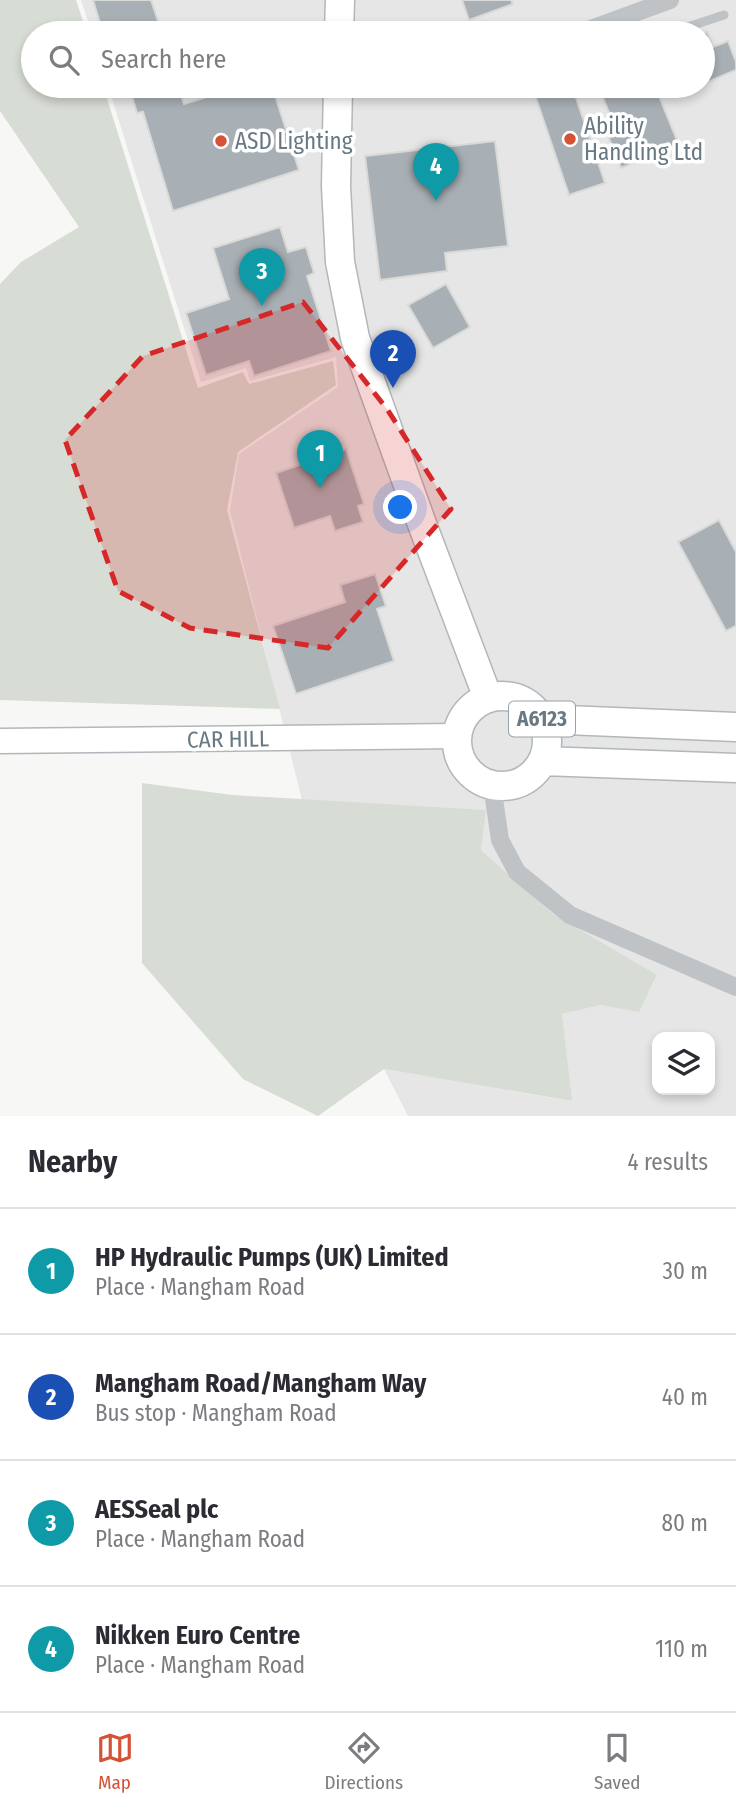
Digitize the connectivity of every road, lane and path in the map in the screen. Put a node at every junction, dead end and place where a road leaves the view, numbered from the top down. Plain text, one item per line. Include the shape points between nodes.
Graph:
1 (340, 0) edge
2 (670, 0) edge
3 (724, 15) dead end
4 (339, 21) edge
5 (613, 21) edge
6 (706, 21) edge
7 (338, 98) edge
8 (488, 698) junction
9 (542, 719) junction
10 (736, 727) edge
11 (457, 736) junction
12 (0, 741) edge
13 (543, 761) junction
14 (736, 768) edge
15 (492, 785) junction
16 (736, 987) edge

1 - 4 main road
2 - 5 street
3 - 6 lane
7 - 8 main road, A6123 via 340,262 355,338
8 - 9 main road, A6123 via 519,699
8 - 11 main road, A6123 via 467,712
9 - 10 main road, A6123
9 - 13 main road, A6123 via 547,747
11 - 12 main road, CAR HILL
11 - 15 main road via 462,762
13 - 14 main road, A6123
13 - 15 main road, A6123 via 522,781
15 - 16 street via 500,840 517,872 570,915

